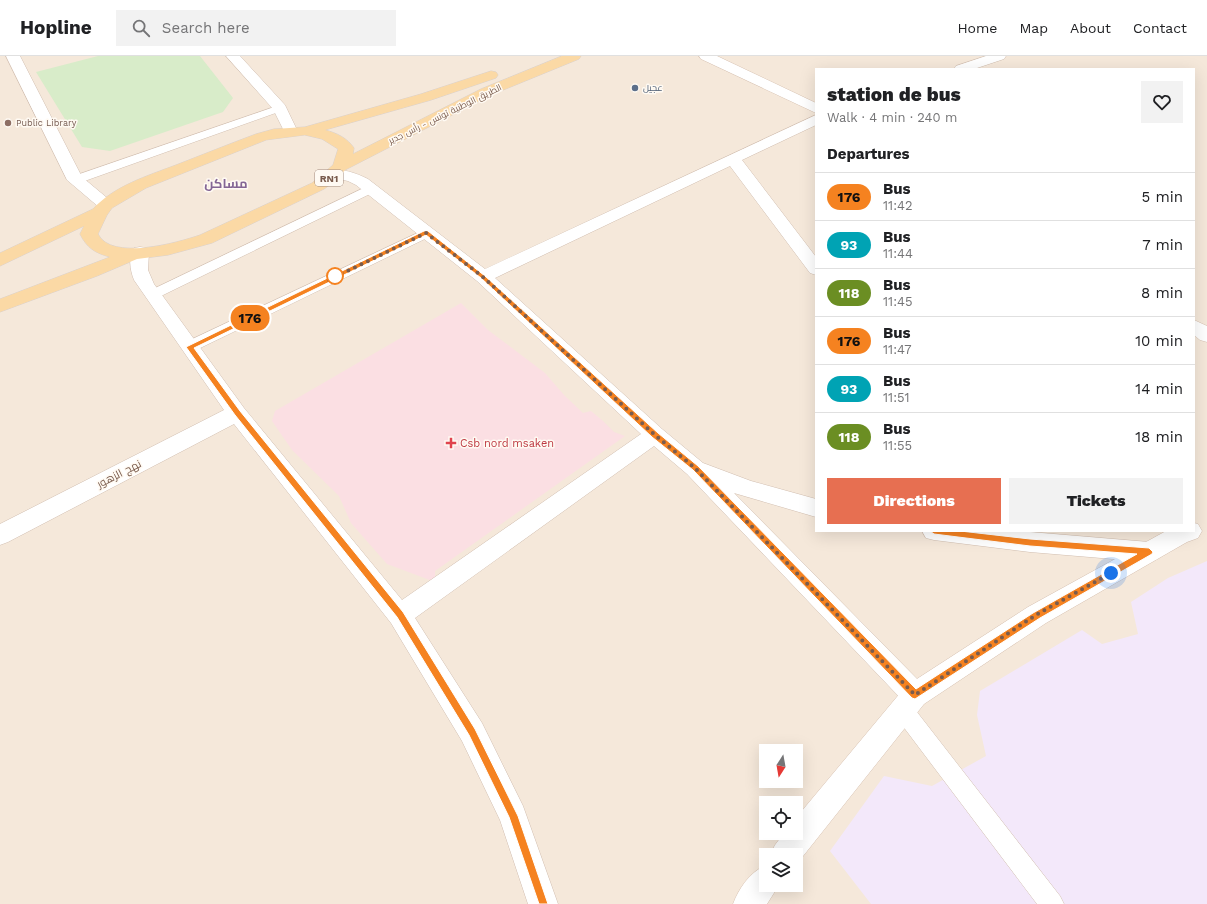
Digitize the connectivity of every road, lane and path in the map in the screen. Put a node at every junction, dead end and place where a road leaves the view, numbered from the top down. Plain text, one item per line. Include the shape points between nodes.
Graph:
1 (233, 56) edge
2 (538, 56) edge
3 (574, 56) edge
4 (706, 56) edge
5 (999, 56) edge
6 (14, 57) edge
7 (0, 63) edge
8 (964, 68) edge
9 (280, 108) junction
10 (815, 109) edge
11 (815, 119) edge
12 (298, 131) junction
13 (733, 158) junction
14 (338, 170) junction
15 (75, 180) junction
16 (370, 189) junction
17 (102, 209) junction
18 (426, 233) junction
19 (138, 252) junction
20 (0, 260) edge
21 (815, 268) edge
22 (483, 277) junction
23 (152, 296) junction
24 (0, 306) edge
25 (1195, 327) edge
26 (1207, 335) edge
27 (189, 347) junction
28 (238, 413) junction
29 (655, 435) junction
30 (695, 468) junction
31 (815, 508) edge
32 (1207, 525) edge
33 (1195, 530) edge
34 (943, 532) edge
35 (1187, 532) edge
36 (0, 535) edge
37 (1149, 552) junction
38 (400, 615) junction
39 (909, 702) junction
40 (791, 848) edge
41 (759, 889) edge
42 (543, 904) edge
43 (748, 904) edge
44 (1052, 904) edge

1 - 9 street
2 - 12 main road, الطريق الوطنية تونس - رأس جدير / RN1 via 466,85
3 - 14 main road, الطريق الوطنية تونس - رأس جدير / RN1 via 486,92
4 - 10 street
5 - 8 street
6 - 7 street
6 - 15 street
9 - 12 street
9 - 15 lane
11 - 13 street
12 - 14 main road, RN1 via 329,135 339,140 346,148 345,158
12 - 17 main road, RN1 via 261,137 140,185
13 - 21 street
13 - 22 street
14 - 16 street
14 - 19 main road, RN1 via 318,186 206,239 176,248
15 - 17 street
16 - 18 street
16 - 23 lane
17 - 19 main road, RN1 via 89,234 93,243 112,252
17 - 20 main road, RN1
18 - 22 street
18 - 27 lane
19 - 23 street via 139,273
19 - 24 main road, RN1
22 - 29 street
23 - 27 street
25 - 26 street
27 - 28 street
28 - 36 street, نهج الزهور
28 - 38 street
29 - 30 street
29 - 38 street
30 - 31 street via 746,489
30 - 39 street
32 - 33 street
34 - 37 street
35 - 37 street
37 - 39 street via 1036,615
38 - 42 street via 472,732 513,816
39 - 40 street
39 - 44 lane
41 - 43 street

